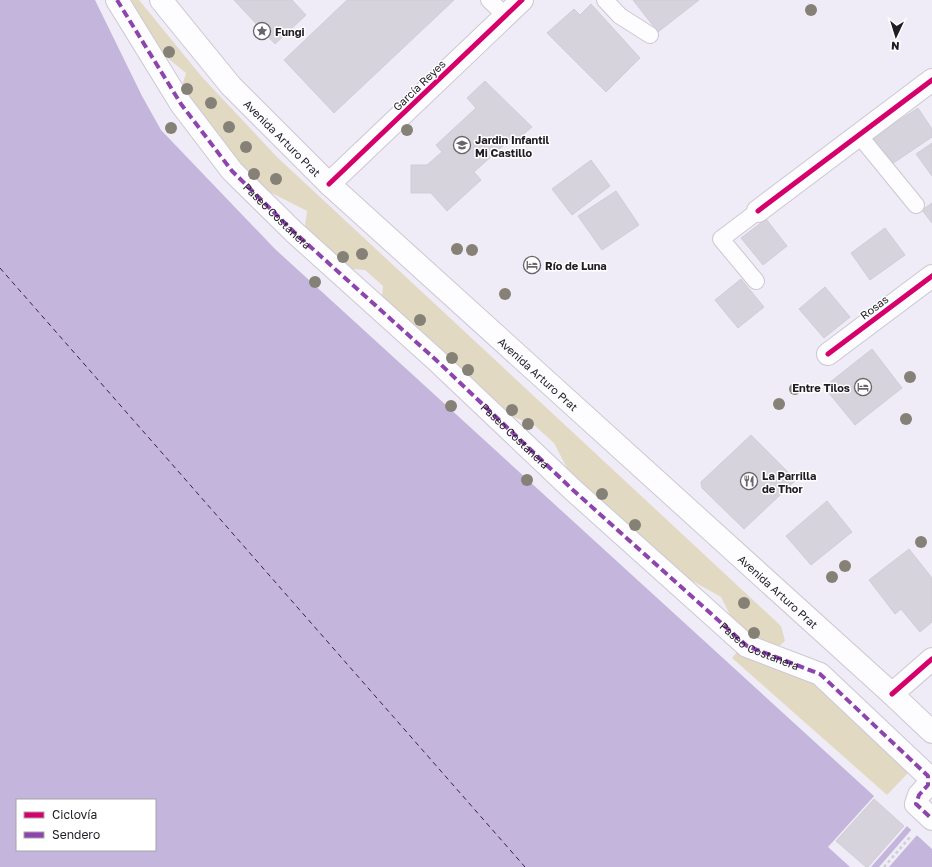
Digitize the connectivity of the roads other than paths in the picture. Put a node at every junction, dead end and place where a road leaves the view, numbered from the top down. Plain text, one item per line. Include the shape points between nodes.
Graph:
1 (117, 0) edge
2 (161, 0) edge
3 (489, 0) edge
4 (522, 0) edge
5 (605, 0) edge
6 (506, 16) junction
7 (650, 35) dead end
8 (932, 80) edge
9 (858, 134) junction
10 (329, 184) junction
11 (916, 205) dead end
12 (758, 211) joint
13 (932, 276) edge
14 (756, 281) dead end
15 (828, 354) dead end
16 (932, 659) edge
17 (892, 694) junction
18 (932, 732) edge
19 (930, 818) edge

1 - 19 street, Paseo Costanera via 181,104 232,171 294,232 435,359 573,490 747,646 820,674 928,776 928,785 919,794 916,804
2 - 10 street, Avenida Arturo Prat via 231,86
3 - 6 lane
4 - 6 street, García Reyes
5 - 7 lane via 620,16
6 - 10 street, García Reyes
8 - 9 street
9 - 11 lane
9 - 12 street
10 - 17 street, Avenida Arturo Prat
12 - 14 lane via 721,239
13 - 15 street, Rosas
16 - 17 street
17 - 18 street, Avenida Arturo Prat

